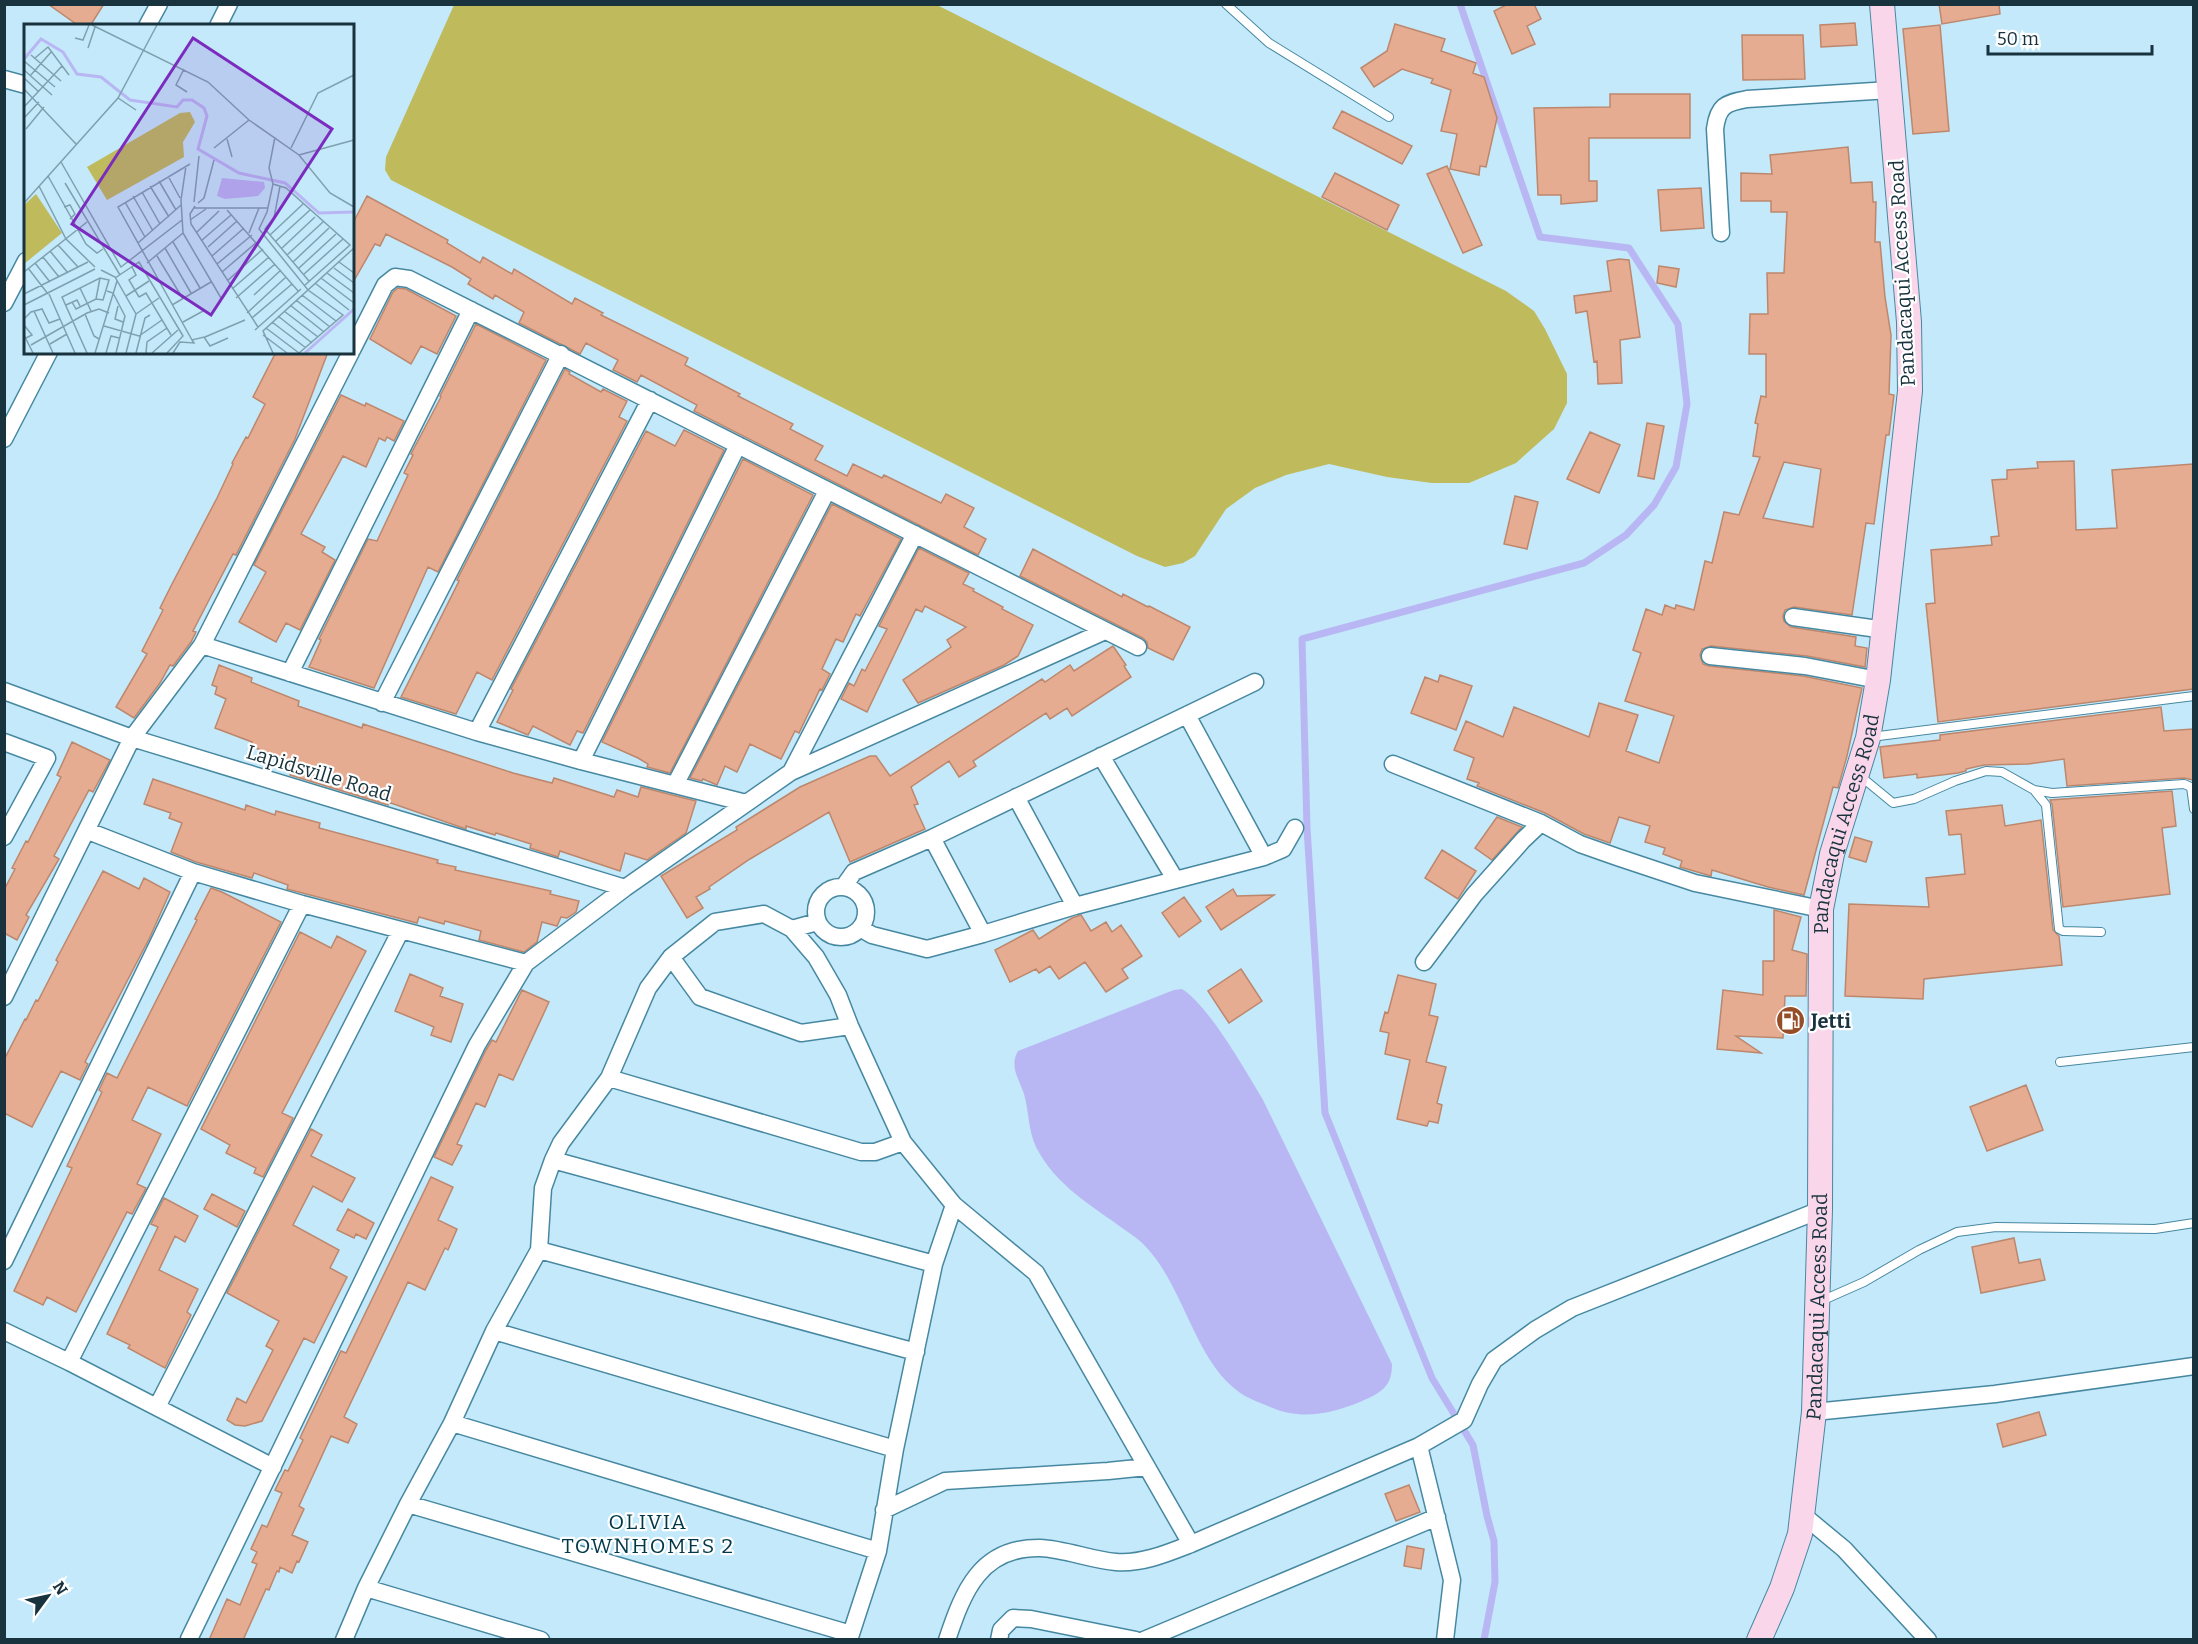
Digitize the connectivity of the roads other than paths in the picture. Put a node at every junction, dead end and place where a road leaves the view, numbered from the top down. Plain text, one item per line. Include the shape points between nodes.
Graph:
1 (159, 4) edge
2 (229, 4) edge
3 (1226, 4) edge
4 (1882, 4) edge
5 (148, 24) edge
6 (219, 24) edge
7 (4, 79) edge
8 (24, 84) edge
9 (1890, 90) junction
10 (1389, 117) dead end
11 (1721, 234) dead end
12 (24, 265) edge
13 (4, 303) edge
14 (471, 310) junction
15 (354, 347) edge
16 (48, 354) edge
17 (350, 354) edge
18 (561, 354) junction
19 (650, 400) junction
20 (4, 439) edge
21 (738, 445) junction
22 (827, 490) junction
23 (915, 534) junction
24 (1793, 617) dead end
25 (1885, 630) junction
26 (1105, 632) junction
27 (202, 645) junction
28 (1138, 647) dead end
29 (1710, 656) dead end
30 (290, 673) junction
31 (1878, 680) junction
32 (1255, 682) dead end
33 (4, 691) edge
34 (2193, 696) edge
35 (382, 703) junction
36 (1187, 714) junction
37 (477, 732) junction
38 (132, 738) junction
39 (1868, 738) junction
40 (4, 742) edge
41 (1101, 756) junction
42 (581, 761) junction
43 (1393, 765) dead end
44 (791, 772) junction
45 (1856, 773) junction
46 (675, 785) junction
47 (2034, 790) junction
48 (1016, 797) junction
49 (747, 803) junction
50 (2193, 808) edge
51 (1541, 823) junction
52 (1295, 828) dead end
53 (88, 831) junction
54 (4, 837) edge
55 (932, 838) junction
56 (1264, 857) junction
57 (193, 872) junction
58 (1175, 879) junction
59 (844, 886) junction
60 (625, 888) junction
61 (302, 904) junction
62 (1075, 906) junction
63 (1821, 909) junction
64 (817, 922) junction
65 (860, 928) junction
66 (792, 929) junction
67 (400, 930) junction
68 (2101, 932) dead end
69 (983, 934) junction
70 (671, 957) junction
71 (1424, 962) dead end
72 (526, 963) junction
73 (4, 997) edge
74 (850, 1026) junction
75 (2193, 1047) edge
76 (2060, 1062) dead end
77 (609, 1078) junction
78 (903, 1142) junction
79 (553, 1160) junction
80 (954, 1205) junction
81 (1820, 1210) junction
82 (2193, 1223) edge
83 (539, 1250) junction
84 (4, 1261) edge
85 (934, 1264) junction
86 (1818, 1302) junction
87 (4, 1331) edge
88 (494, 1331) junction
89 (916, 1352) junction
90 (69, 1362) junction
91 (2193, 1366) edge
92 (157, 1407) junction
93 (1814, 1412) junction
94 (452, 1423) junction
95 (1423, 1443) junction
96 (895, 1449) junction
97 (273, 1467) junction
98 (1147, 1467) junction
99 (408, 1504) junction
100 (885, 1510) junction
101 (1803, 1515) junction
102 (1437, 1517) junction
103 (1191, 1544) junction
104 (878, 1551) junction
105 (366, 1588) junction
106 (850, 1637) edge
107 (189, 1639) edge
108 (344, 1640) edge
109 (541, 1640) edge
110 (947, 1640) edge
111 (999, 1640) edge
112 (1136, 1640) edge
113 (1144, 1640) edge
114 (1445, 1640) edge
115 (1759, 1640) edge
116 (1928, 1640) edge

1 - 5 street
2 - 6 street
3 - 10 lane via 1269,43
4 - 9 street, Pandacaqui Access Road
7 - 8 street
9 - 11 street via 1747,99 1722,107 1715,129
9 - 25 street, Pandacaqui Access Road via 1911,360
12 - 13 street
14 - 15 street via 409,279 395,277 386,285
14 - 18 street
14 - 30 street
16 - 20 street
17 - 27 street
18 - 19 street
18 - 35 street
19 - 21 street
19 - 37 street
21 - 22 street
21 - 42 street
22 - 23 street
22 - 46 street
23 - 26 street
23 - 44 street
24 - 25 street
25 - 31 street, Pandacaqui Access Road
26 - 28 street
26 - 44 street
27 - 30 street
27 - 38 street
29 - 31 street via 1805,666
30 - 35 street
31 - 39 street, Pandacaqui Access Road
32 - 36 street
33 - 38 street, Lapidsville Road
34 - 39 lane
35 - 37 street
36 - 41 street
36 - 56 street
37 - 42 street
38 - 53 street
38 - 60 street, Lapidsville Road
39 - 45 street, Pandacaqui Access Road
40 - 54 street via 47,758
41 - 48 street
41 - 58 street
42 - 46 street
43 - 51 street
44 - 49 street
45 - 47 lane via 1893,803 1914,799 1986,771 2002,772
45 - 63 street, Pandacaqui Access Road via 1832,854
46 - 49 street
47 - 50 lane via 2052,793 2184,784 2191,787
47 - 68 lane via 2046,805 2059,928
48 - 55 street
48 - 62 street
49 - 60 street
51 - 63 street via 1580,844 1695,883
51 - 71 street via 1459,912
52 - 56 street via 1283,849
53 - 57 street
53 - 73 street
55 - 59 street via 854,872
55 - 69 street
56 - 58 street
57 - 61 street
57 - 84 street
58 - 62 street
59 - 64 street via 826,890 816,904
59 - 65 street via 860,895 866,911
60 - 72 street
61 - 67 street
61 - 90 street
62 - 69 street
63 - 81 street, Pandacaqui Access Road
64 - 65 street via 827,933 845,937
64 - 66 street
65 - 69 street via 872,935 927,949
66 - 70 street via 764,914 716,922
66 - 74 street via 816,957
67 - 72 street
67 - 92 street
70 - 74 street via 700,997 801,1034
70 - 77 street via 648,988
72 - 97 street via 477,1045
74 - 78 street
75 - 76 lane
77 - 78 street via 861,1152 875,1152
77 - 79 street
78 - 80 street
79 - 83 street via 543,1188
79 - 85 street
80 - 85 street
80 - 98 street via 1036,1273
81 - 86 street, Pandacaqui Access Road
81 - 95 street via 1572,1308 1494,1359 1464,1420
82 - 86 lane via 2155,1229 1996,1227 1957,1232
83 - 88 street
83 - 89 street
85 - 89 street
86 - 93 street, Pandacaqui Access Road
87 - 90 street
88 - 94 street
88 - 96 street
89 - 96 street
90 - 92 street
91 - 93 street via 1995,1394
92 - 97 street
93 - 101 street, Pandacaqui Access Road
94 - 99 street
94 - 104 street
95 - 102 street
95 - 103 street
96 - 100 street
97 - 107 street
98 - 100 street via 945,1481
98 - 103 street
99 - 105 street
99 - 106 street
100 - 104 street
101 - 115 street, Pandacaqui Access Road via 1792,1563
101 - 116 street via 1844,1549
102 - 113 street
102 - 114 street via 1452,1580
103 - 110 street via 1154,1558 1118,1562 1040,1548 1019,1550 992,1561 972,1579
104 - 106 street
105 - 108 street
105 - 109 street
111 - 112 street via 1001,1630 1013,1618

